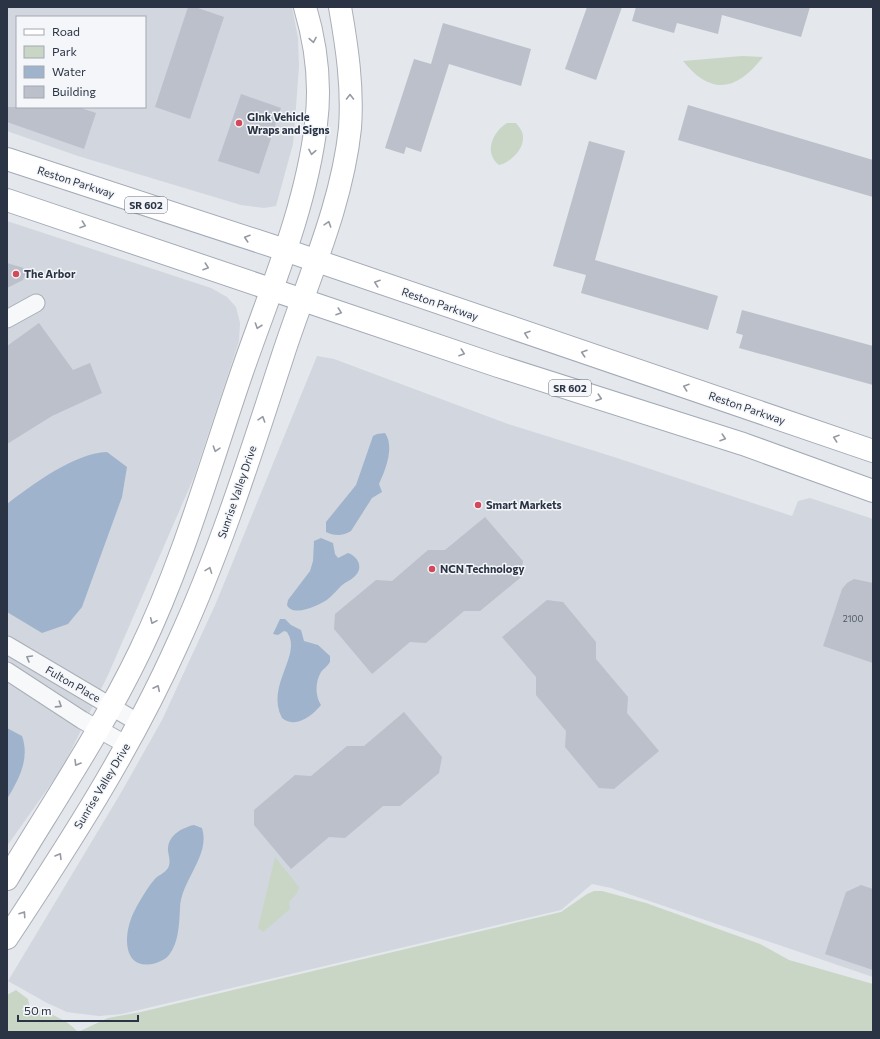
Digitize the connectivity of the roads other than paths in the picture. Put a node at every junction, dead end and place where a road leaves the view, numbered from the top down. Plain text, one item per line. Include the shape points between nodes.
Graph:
1 (305, 7) edge
2 (340, 7) edge
3 (7, 159) edge
4 (7, 200) edge
5 (284, 250) junction
6 (316, 261) junction
7 (271, 289) junction
8 (302, 299) junction
9 (36, 303) dead end
10 (7, 319) edge
11 (873, 451) edge
12 (873, 490) edge
13 (7, 645) edge
14 (7, 671) edge
15 (111, 706) junction
16 (139, 723) junction
17 (98, 730) junction
18 (127, 744) junction
19 (7, 879) edge
20 (7, 938) edge

1 -> 5 main road via 315,54 317,120 308,173
6 -> 2 main road, Sunrise Valley Drive via 343,170 350,126 349,56
5 -> 3 main road, Reston Parkway / SR 602
4 -> 7 main road, SR 602
5 - 6 main road, Reston Parkway / SR 602
5 - 7 main road
6 - 8 main road, Sunrise Valley Drive
11 -> 6 main road, Reston Parkway / SR 602
7 - 8 main road, SR 602
7 -> 15 main road via 173,575 141,649
8 -> 12 main road, SR 602 via 498,366 743,444
16 -> 8 main road, Sunrise Valley Drive via 176,648 212,564
9 - 10 street
15 -> 13 street, Fulton Place
14 -> 17 street
15 - 16 street, Fulton Place
15 - 17 main road
16 - 18 main road, Sunrise Valley Drive
17 - 18 street
17 -> 19 main road
20 -> 18 main road, Sunrise Valley Drive

